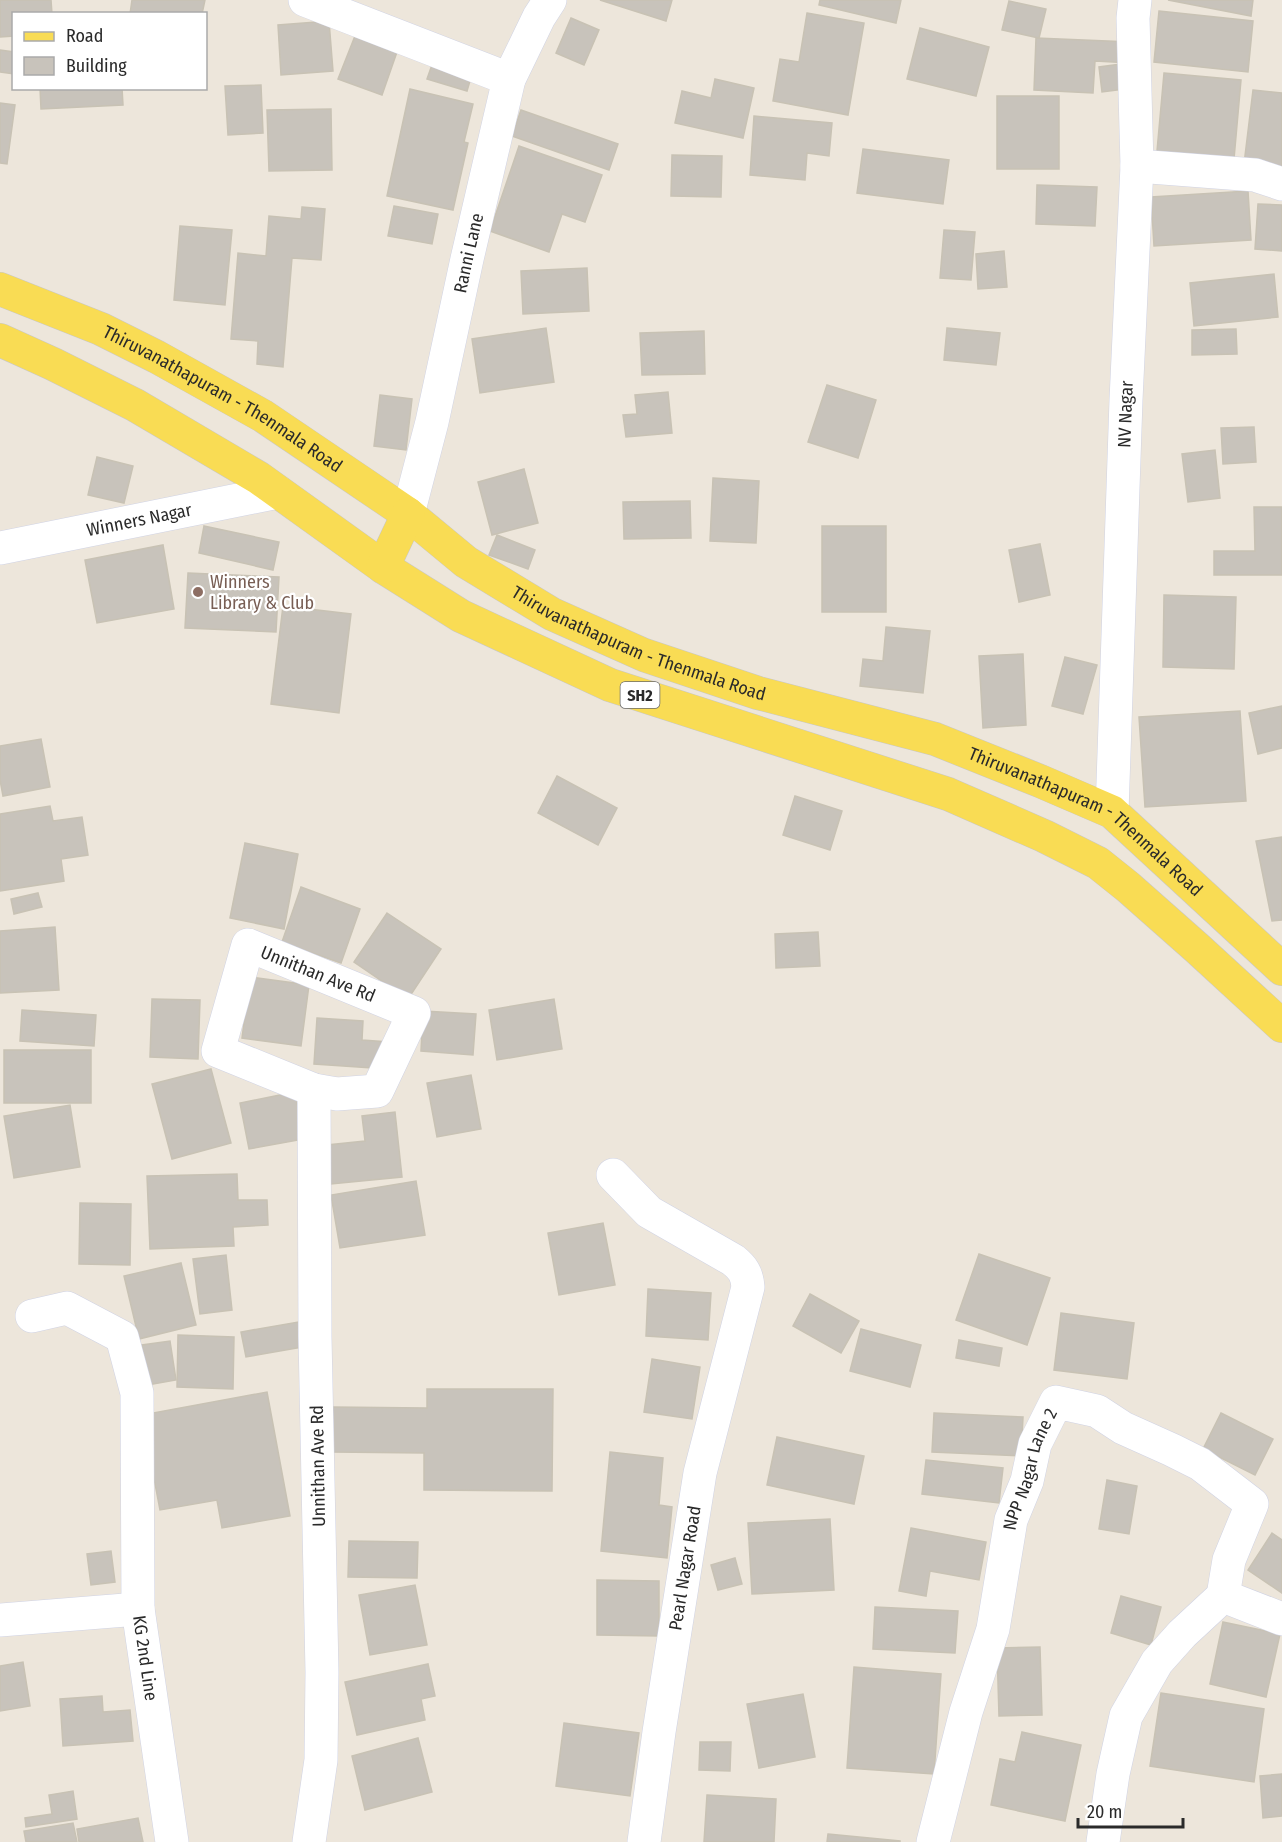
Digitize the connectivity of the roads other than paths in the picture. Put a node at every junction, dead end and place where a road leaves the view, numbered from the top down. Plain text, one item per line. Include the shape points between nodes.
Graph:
1 (305, 0) edge
2 (550, 0) edge
3 (1134, 9) edge
4 (509, 79) junction
5 (1137, 166) junction
6 (1282, 184) edge
7 (0, 290) edge
8 (0, 340) edge
9 (278, 492) junction
10 (408, 514) junction
11 (0, 548) edge
12 (383, 567) junction
13 (1112, 812) junction
14 (1098, 863) junction
15 (1282, 969) edge
16 (1282, 1026) edge
17 (314, 1090) junction
18 (613, 1175) dead end
19 (32, 1316) dead end
20 (1223, 1596) junction
21 (138, 1609) junction
22 (1282, 1619) edge
23 (0, 1620) edge
24 (172, 1842) edge
25 (309, 1842) edge
26 (644, 1842) edge
27 (933, 1842) edge
28 (1103, 1842) edge

1 - 4 street
2 - 4 street, Ranni Lane
3 - 5 street, NV Nagar
4 - 10 street, Ranni Lane
5 - 6 street via 1256,175
5 - 13 street, NV Nagar
7 - 10 main road, Thiruvanathapuram - Thenmala Road via 101,329 157,357 263,416
8 - 9 main road, Thiruvanathapuram - Thenmala Road / SH2 via 135,405
9 - 11 street, Winners Nagar
9 - 12 main road, Thiruvanathapuram - Thenmala Road / SH2
10 - 12 main road
10 - 13 main road, Thiruvanathapuram - Thenmala Road via 466,562 552,614 644,655 758,693 935,740
12 - 14 main road, Thiruvanathapuram - Thenmala Road / SH2 via 461,616 610,685 948,794
13 - 14 main road
13 - 15 main road, Thiruvanathapuram - Thenmala Road
14 - 16 main road, Thiruvanathapuram - Thenmala Road / SH2
17 - 17 street, Unnithan Ave Rd via 218,1051 248,945 414,1013 377,1091 337,1094
17 - 25 street, Unnithan Ave Rd via 322,1672 321,1760
18 - 26 street, Pearl Nagar Road via 649,1212 741,1266 748,1287 700,1473
19 - 21 street via 67,1308 122,1337 137,1393
20 - 22 street
20 - 27 street, NPP Nagar Lane 2 via 1229,1560 1252,1504 1200,1464 1123,1428 1097,1411 1056,1402 1035,1444 1027,1481 1011,1520 993,1629 966,1713
20 - 28 street via 1157,1662 1126,1716
21 - 23 street, KG 2nd Line
21 - 24 street, KG 2nd Line

